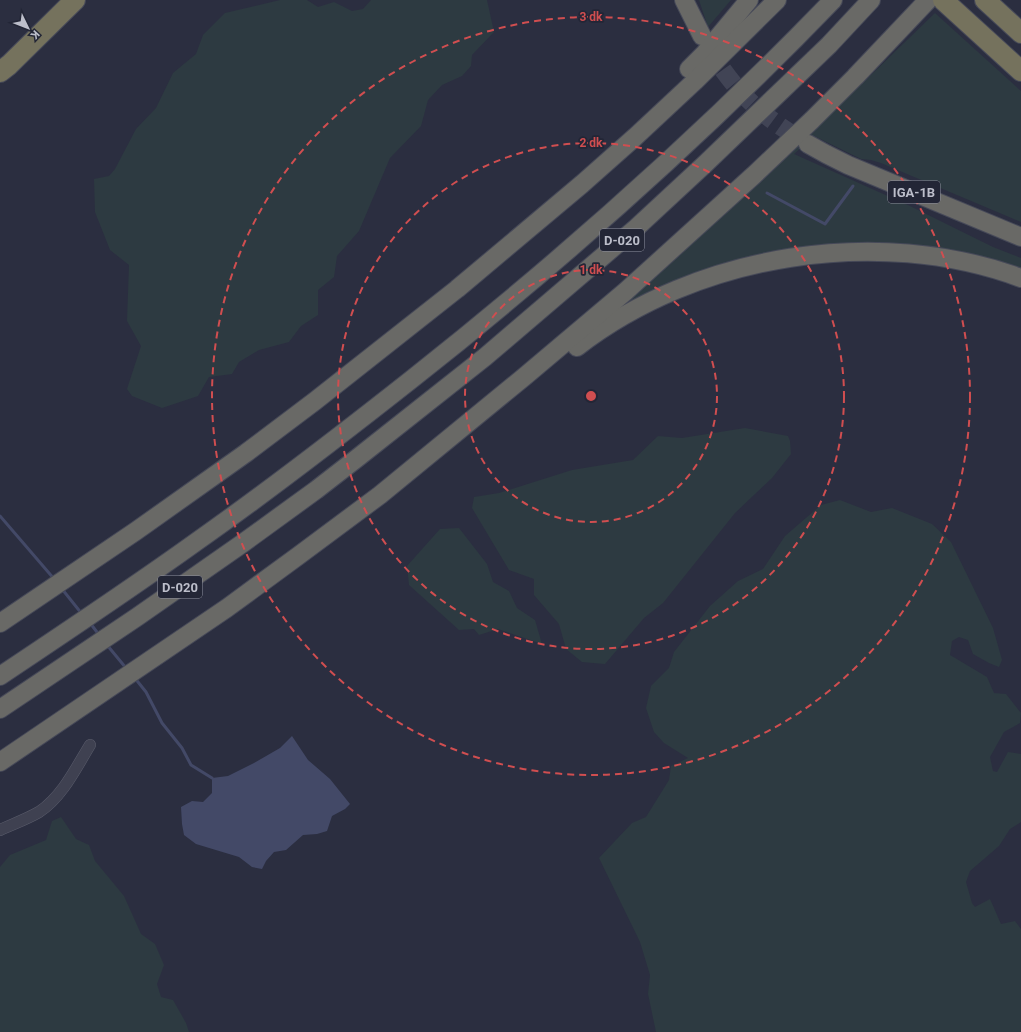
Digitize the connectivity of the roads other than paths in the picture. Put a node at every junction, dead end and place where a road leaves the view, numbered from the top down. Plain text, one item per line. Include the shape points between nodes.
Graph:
1 (59, 0) edge
2 (75, 0) edge
3 (684, 0) edge
4 (749, 0) edge
5 (777, 0) edge
6 (833, 0) edge
7 (871, 0) edge
8 (928, 0) edge
9 (943, 0) edge
10 (985, 0) edge
11 (1021, 33) edge
12 (702, 36) tunnel mouth
13 (0, 62) edge
14 (1021, 71) edge
15 (0, 72) edge
16 (808, 144) tunnel mouth
17 (533, 225) junction
18 (1021, 237) edge
19 (1021, 278) edge
20 (380, 495) junction
21 (0, 622) edge
22 (0, 676) edge
23 (0, 709) edge
24 (90, 746) dead end
25 (0, 762) edge
26 (0, 830) edge

1 - 13 highway
2 - 15 highway
3 - 12 highway
4 - 17 highway via 705,53 608,146
5 - 17 highway via 635,137
6 - 22 highway, D-020 via 728,106 601,222 479,326 340,436 197,542
7 - 23 highway, D-020 via 788,86 636,228 485,357 316,490 243,543
8 - 20 highway via 812,120 649,270
9 - 14 highway
10 - 11 highway
16 - 18 highway, IGA-1B via 848,165
17 - 21 highway via 315,401 173,505
19 - 20 highway via 956,260 893,252 852,252 789,257 703,279 646,304 590,336 427,464
20 - 25 highway via 226,608
24 - 26 street via 58,795 49,804 32,816

